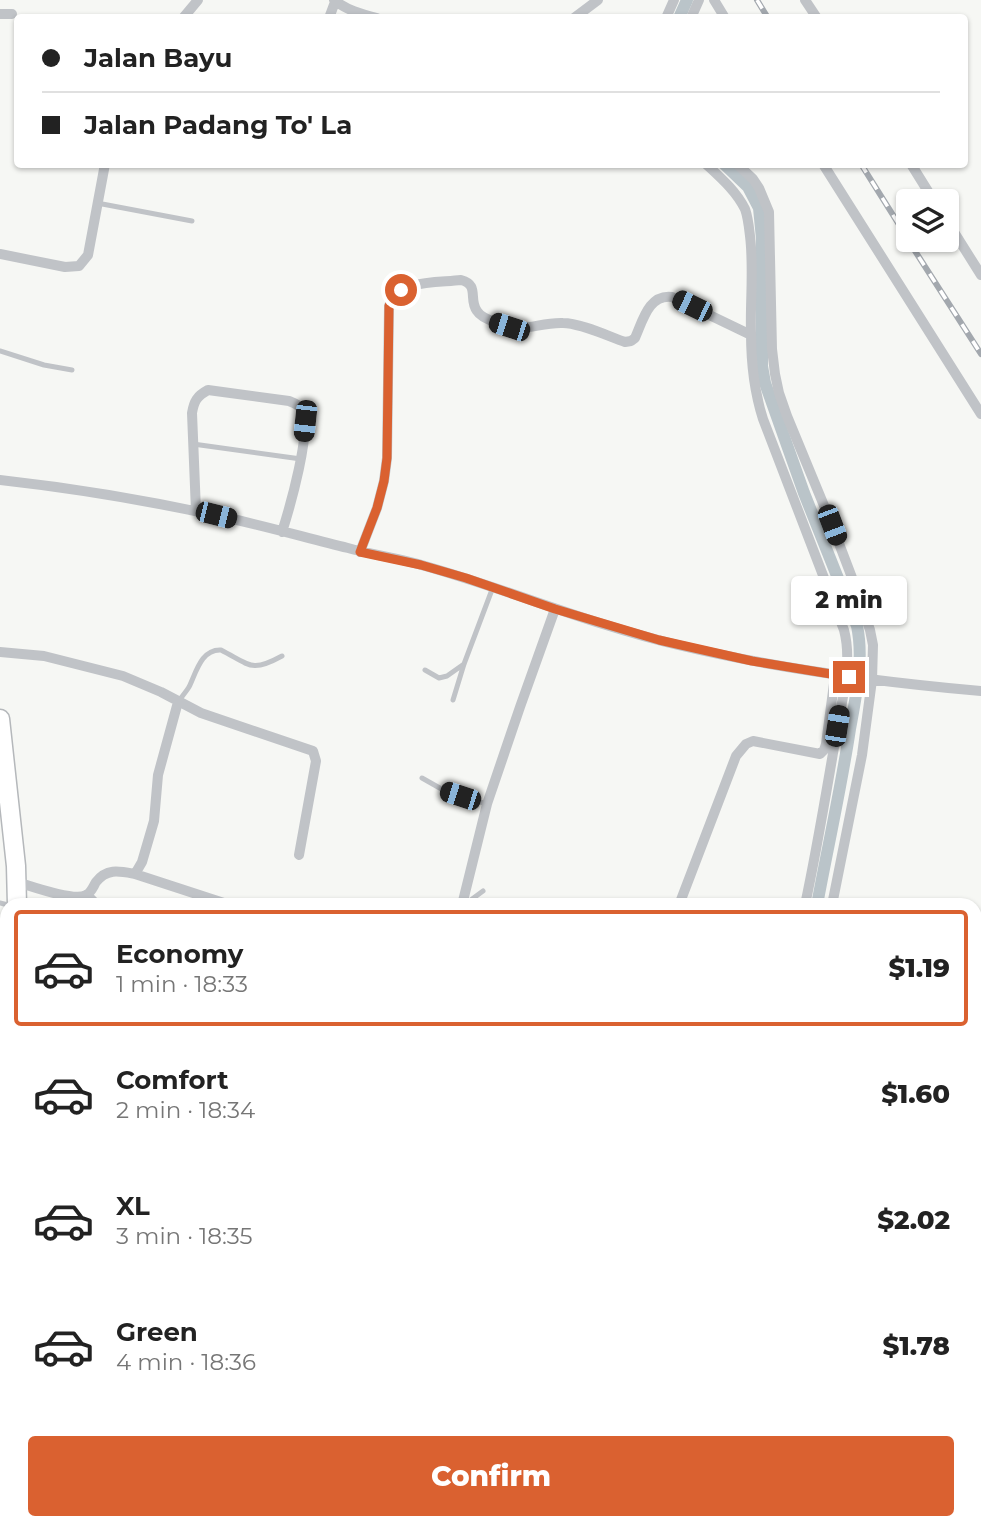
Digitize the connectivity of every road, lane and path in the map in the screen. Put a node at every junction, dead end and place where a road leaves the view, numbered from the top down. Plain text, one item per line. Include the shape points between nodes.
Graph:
1 (198, 0) edge
2 (598, 0) edge
3 (334, 1) edge
4 (186, 14) edge
5 (357, 14) edge
6 (579, 14) edge
7 (104, 168) edge
8 (710, 168) edge
9 (741, 168) edge
10 (826, 168) edge
11 (913, 168) edge
12 (927, 189) edge
13 (97, 204) junction
14 (191, 220) dead end
15 (959, 240) edge
16 (0, 254) edge
17 (981, 275) edge
18 (751, 335) junction
19 (0, 351) edge
20 (72, 370) dead end
21 (981, 414) edge
22 (193, 444) junction
23 (301, 459) junction
24 (0, 480) edge
25 (196, 511) junction
26 (282, 532) junction
27 (360, 552) junction
28 (494, 587) junction
29 (555, 609) junction
30 (0, 652) edge
31 (282, 656) dead end
32 (464, 664) junction
33 (425, 670) dead end
34 (843, 676) junction
35 (868, 679) junction
36 (981, 691) edge
37 (453, 700) dead end
38 (178, 702) junction
39 (0, 719) edge
40 (2, 741) edge
41 (422, 778) dead end
42 (487, 804) junction
43 (299, 855) dead end
44 (135, 874) junction
45 (17, 882) junction
46 (482, 891) dead end
47 (87, 895) junction
48 (17, 898) edge
49 (90, 898) edge
50 (209, 898) edge
51 (465, 898) edge
52 (472, 898) edge
53 (682, 898) edge
54 (806, 898) edge
55 (833, 898) edge

1 - 4 street
2 - 6 street
3 - 5 street
7 - 13 street
8 - 18 street via 746,212 752,252
9 - 35 street via 759,188 769,212 775,373 787,416 870,630 873,645
10 - 21 street
11 - 12 street
13 - 14 lane
13 - 16 street via 88,255 79,266
15 - 17 street
18 - 27 street via 672,297 656,300 635,338 625,342 573,324 521,329 494,322 477,311 466,281 401,290 389,306 384,481
18 - 34 street via 762,419 844,630
19 - 20 lane
22 - 23 lane
22 - 23 street via 194,403 208,390 289,401 303,410
22 - 25 street
23 - 26 street
24 - 25 street
25 - 26 street
26 - 27 street
27 - 28 street
28 - 29 street
28 - 32 lane
29 - 34 street via 677,645
29 - 42 street
30 - 38 street via 44,656 97,669 145,684
31 - 38 lane via 264,666 253,666 221,650 211,652
32 - 33 lane via 439,678
32 - 37 lane
34 - 35 street
34 - 53 street via 820,754 753,741 740,749
34 - 54 street
35 - 36 street
35 - 55 street via 862,755
38 - 43 street via 313,751 316,761
38 - 44 street via 158,775 154,821
39 - 40 highway
40 - 45 highway
41 - 42 lane via 445,791
42 - 51 street
44 - 47 street via 110,871
44 - 50 street
45 - 47 street via 68,896
45 - 48 highway
46 - 52 lane
47 - 49 street

